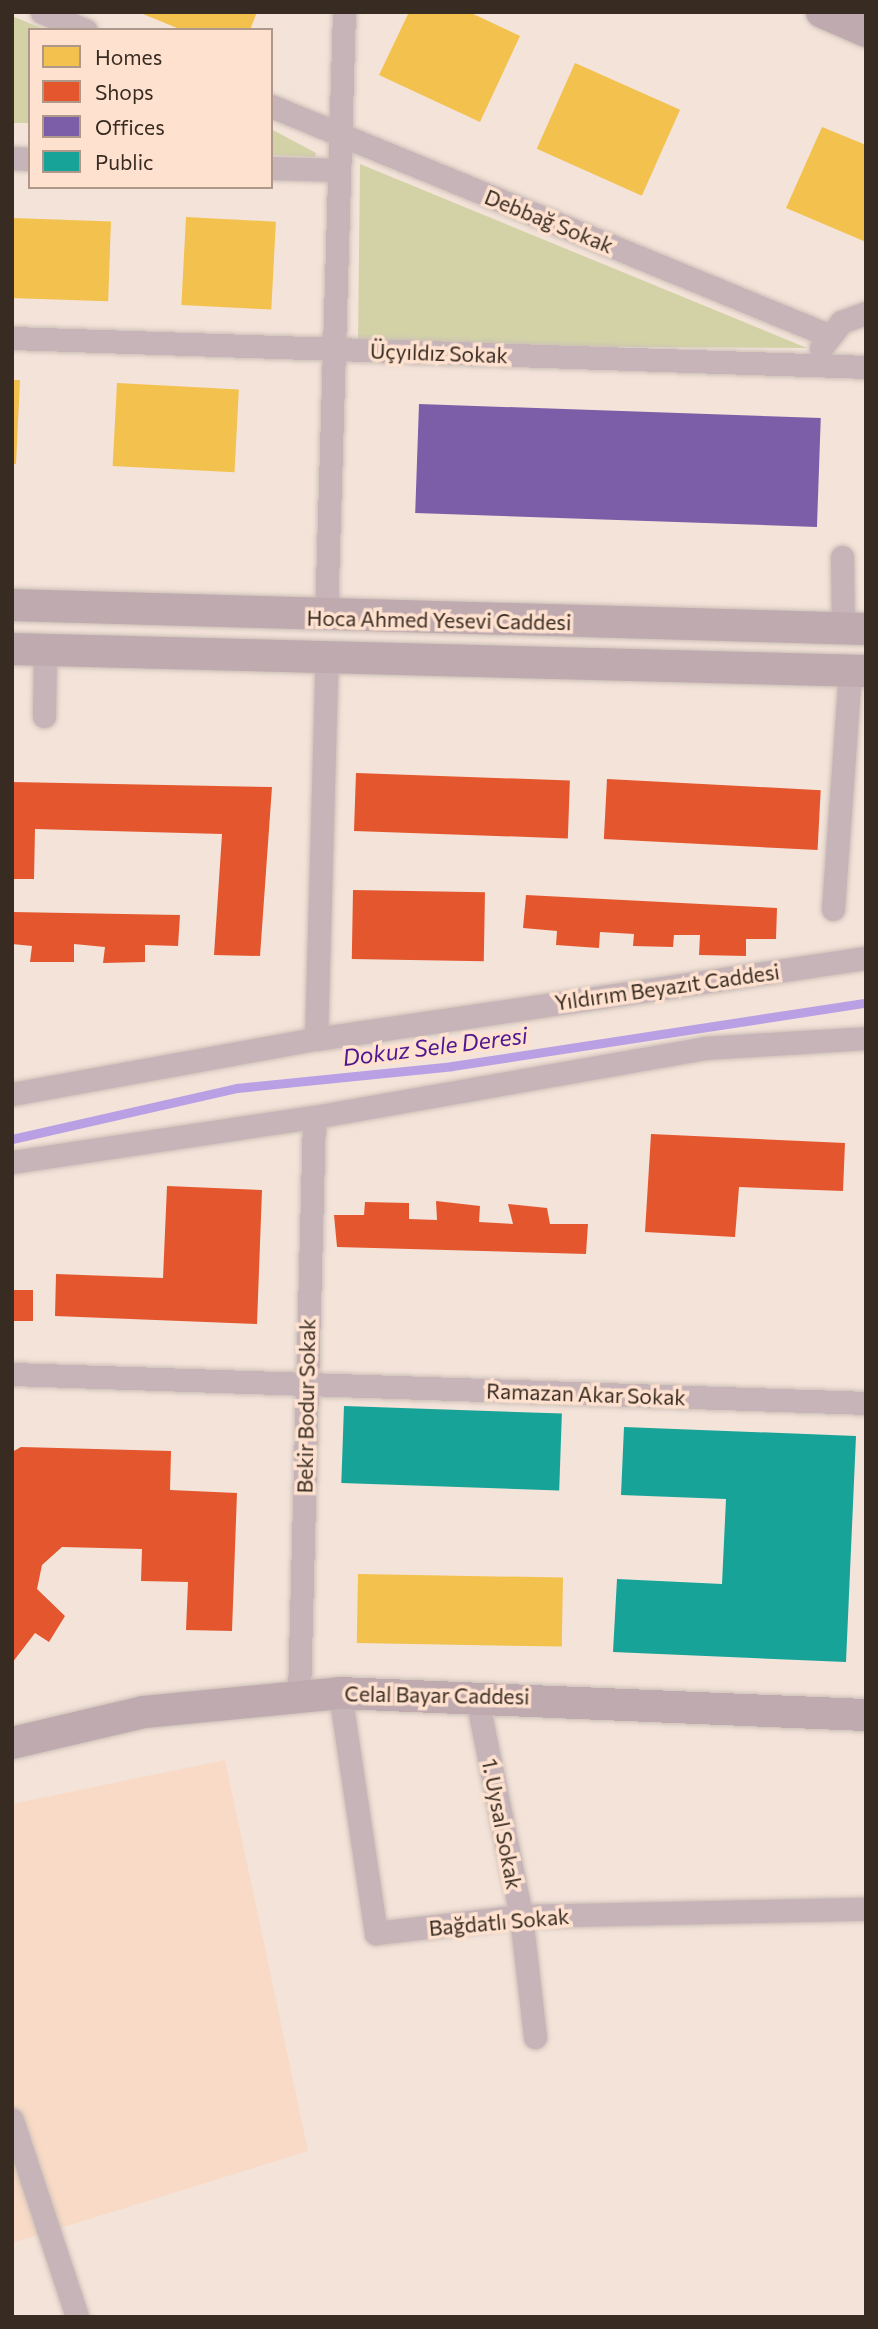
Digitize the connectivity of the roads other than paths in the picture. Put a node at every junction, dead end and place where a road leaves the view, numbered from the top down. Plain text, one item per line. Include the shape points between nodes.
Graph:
1 (42, 12) edge
2 (344, 12) edge
3 (822, 12) edge
4 (859, 23) edge
5 (80, 28) edge
6 (273, 107) edge
7 (340, 135) junction
8 (273, 167) edge
9 (339, 170) junction
10 (866, 313) edge
11 (828, 335) junction
12 (12, 338) edge
13 (334, 349) junction
14 (816, 366) junction
15 (866, 367) edge
16 (842, 557) dead end
17 (12, 605) edge
18 (327, 618) junction
19 (854, 628) edge
20 (12, 649) edge
21 (45, 650) junction
22 (327, 657) junction
23 (858, 671) edge
24 (44, 716) dead end
25 (833, 909) dead end
26 (866, 958) edge
27 (866, 1038) edge
28 (316, 1039) junction
29 (12, 1094) edge
30 (314, 1117) junction
31 (12, 1162) edge
32 (12, 1374) edge
33 (307, 1384) junction
34 (866, 1403) edge
35 (340, 1693) junction
36 (476, 1694) junction
37 (299, 1695) junction
38 (866, 1715) edge
39 (12, 1743) edge
40 (866, 1909) edge
41 (521, 1916) junction
42 (535, 2037) dead end
43 (12, 2120) edge
44 (77, 2317) edge

1 - 5 street
2 - 7 street
3 - 4 street
6 - 7 street, Debbağ Sokak
7 - 9 street
7 - 11 street, Debbağ Sokak
8 - 9 street
9 - 13 street
10 - 11 street
11 - 14 street
12 - 13 street, Üçyıldız Sokak
13 - 14 street, Üçyıldız Sokak
13 - 18 street
14 - 15 street, Üçyıldız Sokak
16 - 19 street
17 - 18 street, Hoca Ahmed Yesevi Caddesi
18 - 19 street, Hoca Ahmed Yesevi Caddesi
20 - 21 street, Hoca Ahmed Yesevi Caddesi
21 - 22 street, Hoca Ahmed Yesevi Caddesi
21 - 24 street
22 - 23 street, Hoca Ahmed Yesevi Caddesi
22 - 28 street
23 - 25 street
26 - 28 street, Yıldırım Beyazıt Caddesi
27 - 30 street via 704,1048
28 - 29 street, Yıldırım Beyazıt Caddesi
30 - 31 street
30 - 33 street, Bekir Bodur Sokak
32 - 33 street, Ramazan Akar Sokak
33 - 34 street, Ramazan Akar Sokak
33 - 37 street, Bekir Bodur Sokak
35 - 36 street, Celal Bayar Caddesi
35 - 37 street, Celal Bayar Caddesi
35 - 41 street, Bağdatlı Sokak via 376,1933
36 - 38 street, Celal Bayar Caddesi
36 - 41 street, 1. Uysal Sokak
37 - 39 street, Celal Bayar Caddesi via 144,1712
40 - 41 street, Bağdatlı Sokak
41 - 42 street, 1. Uysal Sokak
43 - 44 street

